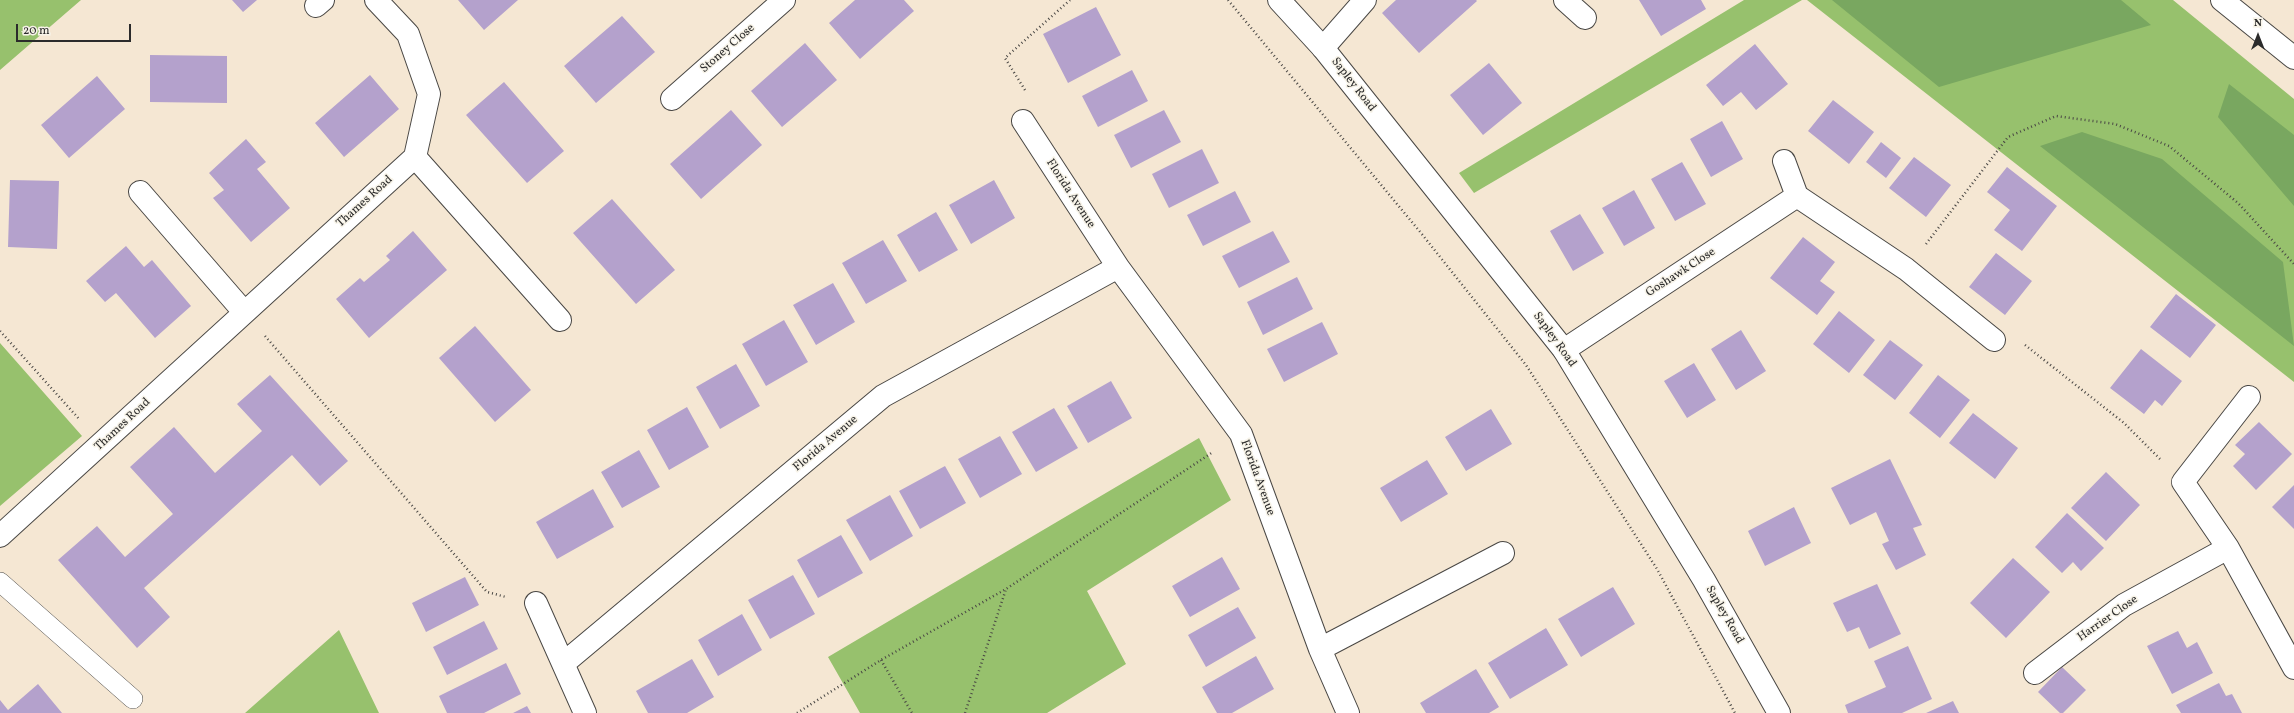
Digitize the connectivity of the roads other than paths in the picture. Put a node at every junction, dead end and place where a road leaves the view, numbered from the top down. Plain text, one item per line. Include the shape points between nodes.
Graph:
1 (376, 0) edge
2 (784, 0) edge
3 (1279, 0) edge
4 (1365, 0) edge
5 (1565, 0) edge
6 (2222, 0) edge
7 (1585, 18) dead end
8 (1323, 48) junction
9 (2294, 58) edge
10 (672, 99) dead end
11 (1023, 121) road end
12 (415, 156) junction
13 (1784, 161) dead end
14 (140, 192) dead end
15 (1797, 196) junction
16 (1118, 267) junction
17 (244, 312) junction
18 (560, 320) dead end
19 (1994, 340) road end
20 (1564, 350) junction
21 (2249, 397) dead end
22 (0, 536) edge
23 (2228, 548) junction
24 (1503, 553) dead end
25 (0, 582) edge
26 (536, 603) road end
27 (1320, 649) junction
28 (564, 663) junction
29 (2294, 668) edge
30 (2035, 672) dead end
31 (133, 699) dead end
32 (585, 713) edge
33 (1348, 713) edge
34 (1780, 713) edge

1 - 12 main road via 408,34 430,94
2 - 10 main road, Stoney Close
3 - 8 main road, Sapley Road
4 - 8 main road
5 - 7 main road
6 - 9 main road
8 - 20 main road, Sapley Road
11 - 16 main road, Florida Avenue
12 - 17 main road, Thames Road
12 - 18 main road
13 - 15 main road
14 - 17 main road
15 - 19 main road via 1906,269
15 - 20 main road, Goshawk Close
16 - 27 main road, Florida Avenue via 1241,434
16 - 28 main road, Florida Avenue via 884,396
17 - 22 main road, Thames Road
20 - 34 main road, Sapley Road via 1704,580
21 - 23 main road via 2183,482
23 - 29 main road
23 - 30 main road, Harrier Close via 2124,605
24 - 27 main road
25 - 31 lane
26 - 28 main road
27 - 33 main road, Florida Avenue
28 - 32 main road

